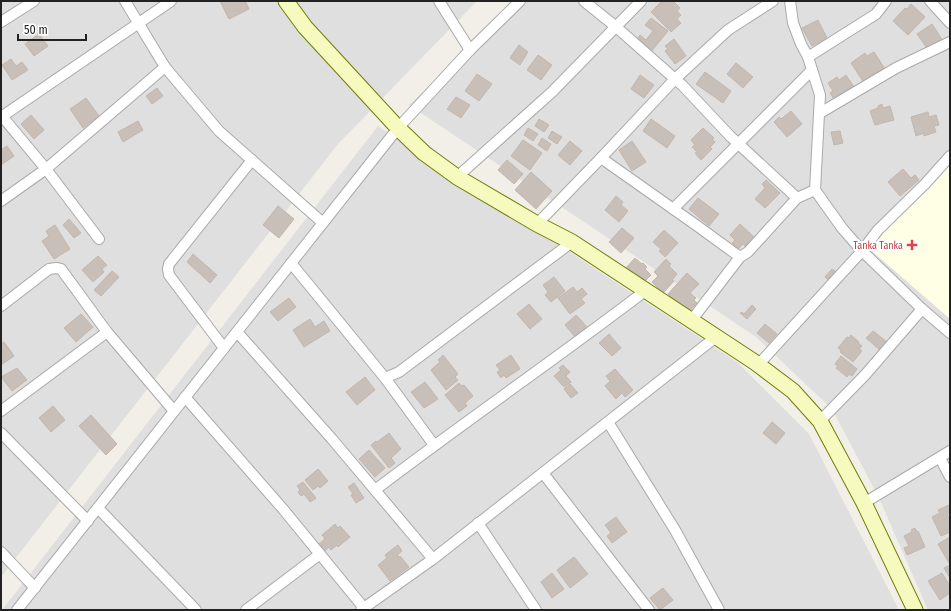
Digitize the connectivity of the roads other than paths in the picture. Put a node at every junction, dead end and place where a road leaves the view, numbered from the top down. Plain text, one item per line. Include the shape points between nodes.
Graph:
1 (34, 1) edge
2 (125, 1) edge
3 (171, 1) edge
4 (286, 1) edge
5 (439, 1) edge
6 (520, 1) edge
7 (584, 1) edge
8 (641, 1) edge
9 (773, 1) edge
10 (790, 1) edge
11 (886, 1) edge
12 (930, 1) edge
13 (1, 22) edge
14 (139, 22) junction
15 (950, 24) edge
16 (615, 26) junction
17 (950, 42) edge
18 (470, 50) junction
19 (808, 57) junction
20 (166, 67) junction
21 (812, 70) junction
22 (675, 79) junction
23 (820, 113) junction
24 (1, 116) edge
25 (398, 128) junction
26 (739, 144) junction
27 (950, 156) edge
28 (602, 158) junction
29 (252, 160) junction
30 (46, 169) junction
31 (457, 177) junction
32 (814, 190) junction
33 (797, 198) junction
34 (1, 202) edge
35 (674, 209) junction
36 (323, 223) junction
37 (537, 224) junction
38 (99, 239) dead end
39 (572, 242) junction
40 (862, 251) junction
41 (740, 257) junction
42 (291, 263) junction
43 (645, 291) junction
44 (1, 306) edge
45 (922, 309) junction
46 (691, 321) junction
47 (107, 332) junction
48 (237, 332) junction
49 (950, 333) edge
50 (716, 337) junction
51 (224, 348) junction
52 (758, 365) junction
53 (384, 378) junction
54 (186, 397) junction
55 (1, 411) edge
56 (174, 411) junction
57 (820, 421) junction
58 (608, 422) junction
59 (1, 433) edge
60 (434, 445) junction
61 (950, 451) edge
62 (940, 458) junction
63 (543, 473) junction
64 (950, 477) edge
65 (375, 490) junction
66 (864, 503) junction
67 (98, 508) junction
68 (88, 520) junction
69 (478, 523) junction
70 (1, 552) edge
71 (320, 554) junction
72 (433, 559) junction
73 (34, 588) junction
74 (24, 602) junction
75 (363, 609) edge
76 (17, 610) edge
77 (30, 610) edge
78 (196, 610) edge
79 (246, 610) edge
80 (536, 610) edge
81 (649, 610) edge
82 (719, 610) edge
83 (915, 610) edge

1 - 13 street
2 - 14 street
3 - 14 street
4 - 25 street via 305,27
5 - 18 street
6 - 18 street
7 - 16 street
8 - 16 street
9 - 22 street via 728,30
10 - 19 street via 793,23
11 - 19 street via 876,14
12 - 15 street
14 - 20 street
14 - 24 street
16 - 22 street
16 - 31 street via 552,92
17 - 23 street via 896,68
18 - 25 street
19 - 21 street
20 - 29 street via 219,131
20 - 30 street
21 - 23 street via 820,95
21 - 26 street
22 - 26 street
22 - 28 street
23 - 32 street
24 - 30 street
25 - 31 street via 424,153
25 - 36 street
26 - 33 street
26 - 35 street
27 - 40 street via 878,230
28 - 35 street
28 - 37 street
29 - 36 street
29 - 51 street via 168,269 169,275
30 - 34 street
30 - 38 street
31 - 37 street
32 - 33 street
32 - 40 street
33 - 41 street via 748,252
35 - 41 street
36 - 42 street
37 - 39 street
39 - 43 street
39 - 53 street via 399,372
40 - 45 street
40 - 52 street
41 - 46 street
42 - 48 street
42 - 53 street
43 - 46 street
43 - 60 street
44 - 47 street via 48,269 61,269
45 - 49 street
45 - 57 street
46 - 50 street
47 - 55 street
47 - 56 street
48 - 51 street
48 - 65 street
50 - 52 street
50 - 58 street
51 - 54 street
52 - 57 street via 793,391
53 - 60 street
54 - 56 street
54 - 71 street
56 - 67 street
57 - 66 street
58 - 63 street
58 - 82 street
59 - 68 street
60 - 65 street
61 - 62 street
62 - 64 street
62 - 66 street
63 - 69 street
63 - 81 street
65 - 72 street
66 - 83 street
67 - 68 street
67 - 78 street
68 - 73 street
69 - 72 street
69 - 80 street
70 - 73 street
71 - 75 street
71 - 79 street
72 - 75 street
73 - 74 street
74 - 76 street
74 - 77 street

